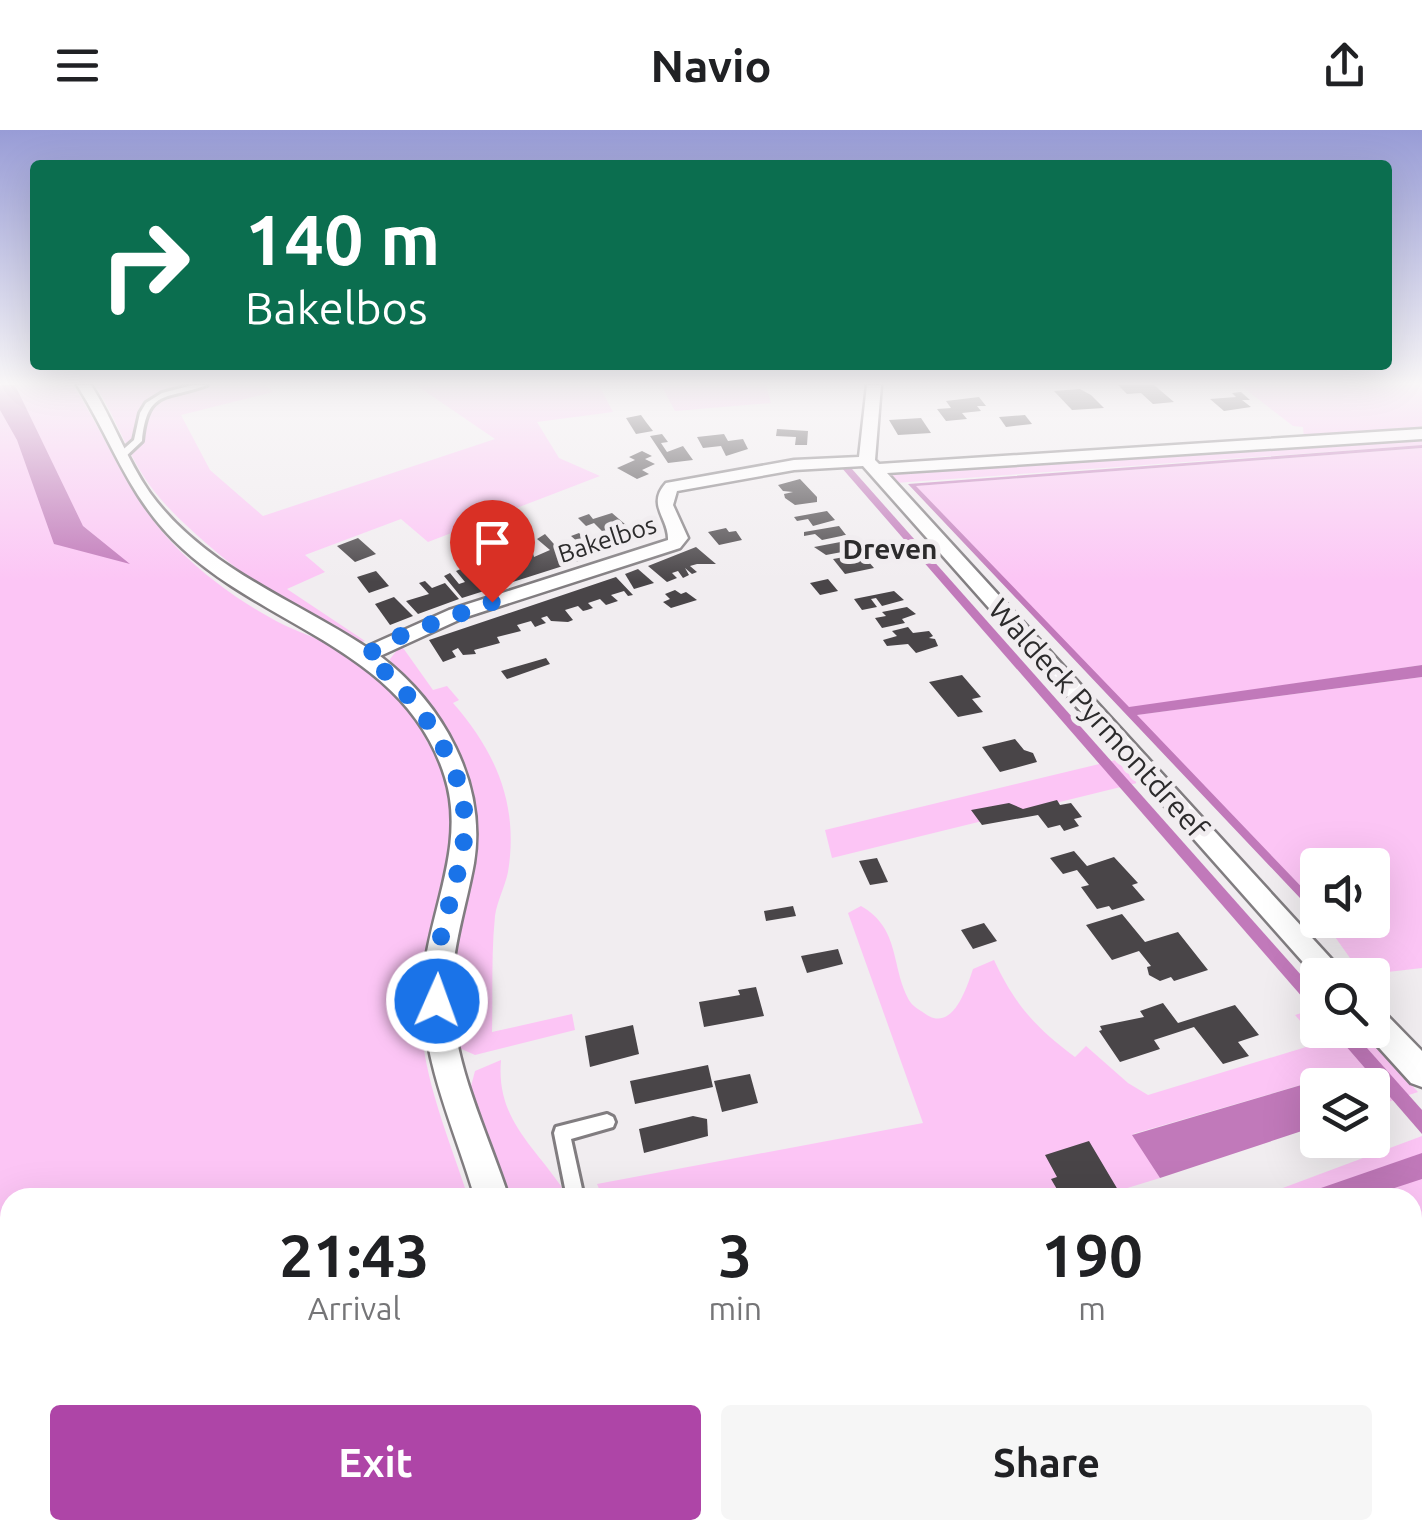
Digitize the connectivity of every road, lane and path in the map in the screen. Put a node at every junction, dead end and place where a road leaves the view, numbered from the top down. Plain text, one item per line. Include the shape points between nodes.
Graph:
1 (119, 451) edge
2 (128, 451) edge
3 (872, 451) edge
4 (1125, 451) edge
5 (122, 456) junction
6 (872, 465) junction
7 (366, 655) junction
8 (1316, 958) edge
9 (1390, 1038) edge
10 (1422, 1073) edge
11 (607, 1122) dead end
12 (489, 1188) edge
13 (574, 1188) edge

1 - 5 street
2 - 5 lane
3 - 6 street
4 - 6 street
5 - 7 street via 152,506 229,580
6 - 7 street, Bakelbos via 794,464 672,486 662,501 678,532 674,544 456,614
6 - 8 street, Waldeck Pyrmontdreef
7 - 12 street via 388,674 458,778 464,840 438,951 437,1001 445,1059
9 - 10 street
11 - 13 lane via 562,1134

